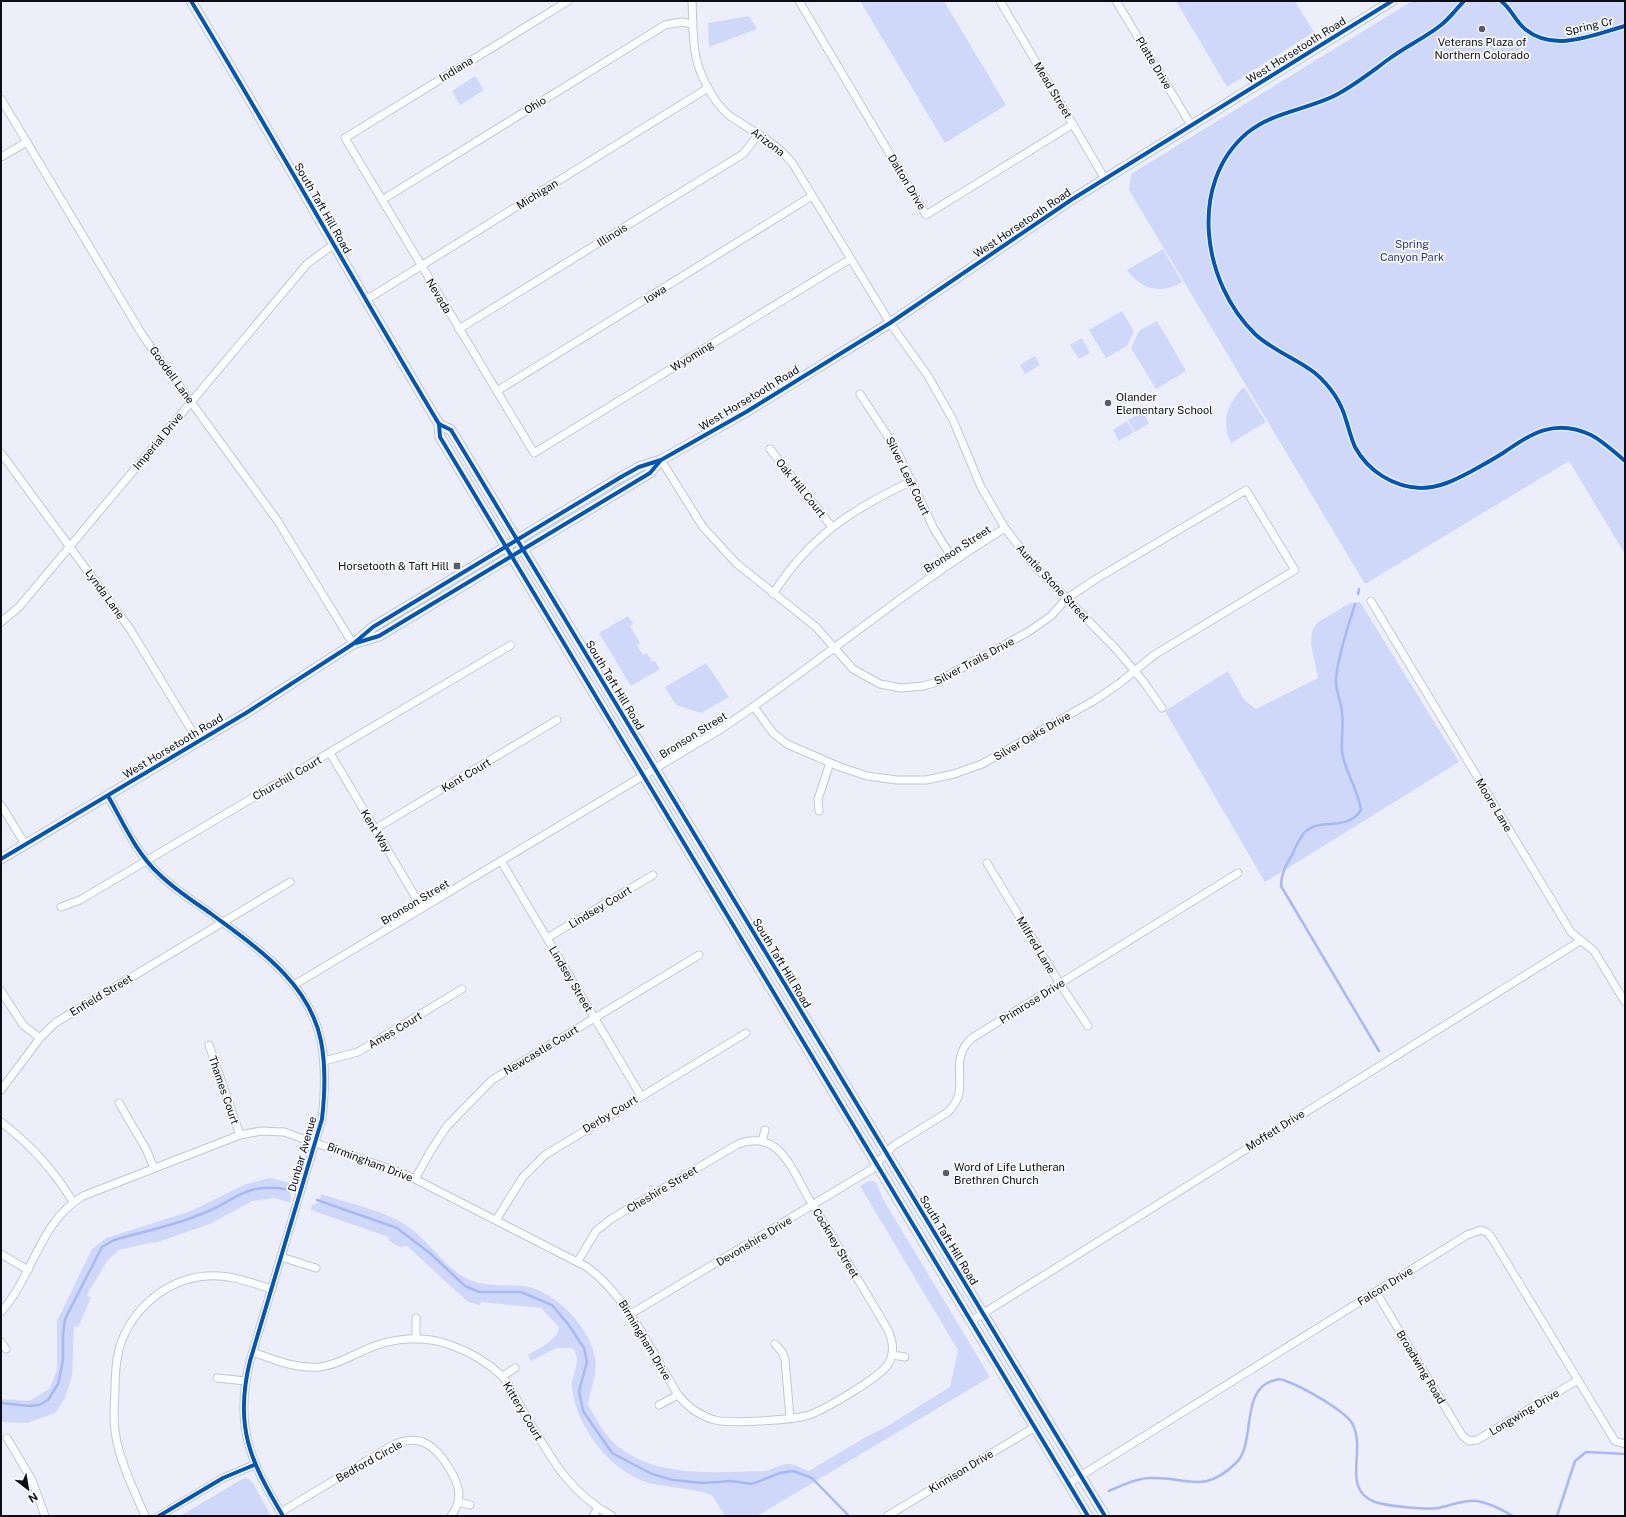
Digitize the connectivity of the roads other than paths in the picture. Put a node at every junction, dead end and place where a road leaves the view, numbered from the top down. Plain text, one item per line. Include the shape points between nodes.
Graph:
1 (191, 1) edge
2 (568, 1) edge
3 (692, 1) edge
4 (799, 1) edge
5 (1000, 1) edge
6 (1116, 1) edge
7 (1392, 1) edge
8 (692, 24) junction
9 (708, 88) junction
10 (1, 99) edge
11 (1073, 124) junction
12 (1191, 125) junction
13 (759, 134) junction
14 (345, 138) joint
15 (26, 142) junction
16 (1, 157) edge
17 (1105, 179) junction
18 (812, 196) junction
19 (382, 200) junction
20 (334, 244) junction
21 (850, 259) junction
22 (421, 265) junction
23 (366, 300) junction
24 (890, 324) junction
25 (459, 329) junction
26 (497, 392) junction
27 (860, 394) dead end
28 (191, 402) junction
29 (439, 424) junction
30 (770, 450) dead end
31 (1, 453) edge
32 (534, 453) joint
33 (661, 460) junction
34 (912, 481) junction
35 (832, 527) junction
36 (1005, 528) junction
37 (517, 540) junction
38 (70, 547) junction
39 (506, 547) junction
40 (523, 550) junction
41 (511, 556) junction
42 (954, 561) junction
43 (1296, 570) joint
44 (773, 594) junction
45 (1066, 599) junction
46 (1371, 601) dead end
47 (1, 622) edge
48 (352, 644) junction
49 (511, 645) dead end
50 (834, 648) junction
51 (1135, 671) junction
52 (754, 707) junction
53 (1162, 708) dead end
54 (557, 720) dead end
55 (198, 741) junction
56 (330, 753) junction
57 (830, 763) junction
58 (655, 770) junction
59 (644, 776) junction
60 (108, 796) junction
61 (1, 804) edge
62 (819, 811) dead end
63 (375, 829) junction
64 (25, 844) junction
65 (1, 859) edge
66 (146, 860) junction
67 (501, 861) junction
68 (987, 864) dead end
69 (1238, 873) dead end
70 (653, 876) dead end
71 (290, 882) dead end
72 (61, 907) dead end
73 (422, 908) junction
74 (221, 922) junction
75 (547, 938) junction
76 (1580, 940) junction
77 (699, 955) dead end
78 (1060, 984) junction
79 (294, 985) junction
80 (462, 989) dead end
81 (1, 991) edge
82 (1625, 1002) edge
83 (594, 1018) junction
84 (1088, 1026) dead end
85 (746, 1033) dead end
86 (40, 1038) junction
87 (209, 1045) dead end
88 (324, 1061) junction
89 (1, 1090) edge
90 (641, 1096) junction
91 (119, 1103) dead end
92 (1, 1122) edge
93 (765, 1130) dead end
94 (240, 1136) junction
95 (762, 1141) junction
96 (316, 1142) junction
97 (886, 1152) junction
98 (877, 1164) junction
99 (154, 1168) junction
100 (415, 1179) junction
101 (73, 1202) junction
102 (813, 1205) junction
103 (496, 1220) junction
104 (1, 1254) edge
105 (281, 1257) junction
106 (578, 1261) junction
107 (316, 1268) dead end
108 (28, 1270) junction
109 (272, 1289) junction
110 (1376, 1292) junction
111 (1, 1312) edge
112 (983, 1314) junction
113 (629, 1315) junction
114 (416, 1318) dead end
115 (971, 1321) junction
116 (416, 1339) junction
117 (1, 1342) edge
118 (775, 1344) dead end
119 (6, 1349) dead end
120 (253, 1352) junction
121 (892, 1355) junction
122 (905, 1356) dead end
123 (515, 1368) dead end
124 (503, 1376) junction
125 (217, 1378) dead end
126 (1578, 1380) junction
127 (246, 1381) junction
128 (678, 1395) junction
129 (658, 1405) dead end
130 (790, 1418) junction
131 (1035, 1426) junction
132 (7, 1438) dead end
133 (1469, 1441) joint
134 (1625, 1444) edge
135 (254, 1465) junction
136 (1081, 1476) junction
137 (1069, 1483) junction
138 (459, 1502) junction
139 (470, 1505) dead end
140 (598, 1508) junction
141 (282, 1514) edge
142 (45, 1516) edge
143 (145, 1516) edge
144 (159, 1516) edge
145 (451, 1516) edge
146 (593, 1516) edge
147 (612, 1516) edge
148 (887, 1516) edge
149 (1088, 1516) edge
150 (1105, 1516) edge

1 - 20 main road, South Taft Hill Road
2 - 14 street, Indiana
3 - 8 street, Arizona
4 - 11 street, Dalton Drive via 926,215
5 - 11 street, Mead Street
6 - 12 street, Platte Drive
7 - 12 main road, West Horsetooth Road
8 - 9 street, Arizona via 695,57
8 - 19 street, Ohio via 682,22 665,25
9 - 13 street, Arizona via 728,115
9 - 22 street, Michigan
10 - 15 street, Goodell Lane
11 - 17 street, Mead Street
12 - 17 main road, West Horsetooth Road
13 - 18 street, Arizona via 786,155
13 - 25 street, Illinois via 743,154
14 - 19 street, Nevada
15 - 16 street
15 - 28 street, Goodell Lane via 143,336
17 - 24 main road, West Horsetooth Road
18 - 21 street, Arizona
18 - 26 street, Iowa
19 - 22 street, Nevada
20 - 23 main road, South Taft Hill Road
20 - 28 street, Imperial Drive via 307,264
21 - 24 street, Arizona
21 - 32 street, Wyoming
22 - 23 street, Michigan
22 - 25 street, Nevada
23 - 29 main road, South Taft Hill Road
24 - 33 main road, West Horsetooth Road via 746,412
24 - 36 street, Auntie Stone Street via 935,387 953,420 981,486
25 - 26 street, Nevada
26 - 32 street, Nevada
27 - 34 street, Silver Leaf Court via 895,447
28 - 38 street, Imperial Drive
28 - 48 street, Goodell Lane via 277,520
29 - 37 main road, South Taft Hill Road via 451,430
29 - 39 main road, South Taft Hill Road via 440,437
30 - 35 street, Oak Hill Court
31 - 38 street, Lynda Lane
33 - 37 main road, West Horsetooth Road via 639,467
33 - 40 main road, West Horsetooth Road via 650,473
33 - 44 street, Silver Trails Drive via 690,509 714,541
34 - 35 street via 876,498
34 - 42 street, Silver Leaf Court via 934,528
35 - 44 street via 797,562
36 - 42 street, Bronson Street
36 - 45 street, Auntie Stone Street via 1030,561
37 - 39 main road, West Horsetooth Road
37 - 40 main road, South Taft Hill Road
38 - 47 street, Imperial Drive via 19,607
38 - 55 street, Lynda Lane via 130,629
39 - 41 main road, South Taft Hill Road
39 - 48 main road, West Horsetooth Road via 372,626
40 - 41 main road, West Horsetooth Road
40 - 58 main road, South Taft Hill Road
41 - 48 main road, West Horsetooth Road via 379,636
41 - 59 main road, South Taft Hill Road
42 - 50 street, Bronson Street
43 - 45 street, Silver Trails Drive via 1246,490
43 - 51 street, Silver Oaks Drive via 1154,655
44 - 50 street, Silver Trails Drive via 807,618
45 - 50 street, Silver Trails Drive via 1051,616 1028,632 944,678 923,686 896,688 872,681 853,669
45 - 51 street, Auntie Stone Street
46 - 76 street, Moore Lane via 1572,932
48 - 55 main road, West Horsetooth Road
49 - 56 street, Churchill Court
50 - 52 street, Bronson Street
51 - 53 street, Auntie Stone Street
51 - 57 street, Silver Oaks Drive via 1095,700 1007,751 954,774 926,780 897,780 867,776
52 - 57 street, Silver Oaks Drive via 773,733 787,744
52 - 58 street, Bronson Street
54 - 63 street, Kent Court
55 - 60 main road, West Horsetooth Road
56 - 63 street, Kent Way
56 - 66 street, Churchill Court
57 - 62 street via 818,799
58 - 59 street, Bronson Street
58 - 97 main road, South Taft Hill Road
59 - 67 street, Bronson Street
59 - 98 main road, South Taft Hill Road
60 - 64 main road, West Horsetooth Road
60 - 66 street, Dunbar Avenue
61 - 64 street
63 - 73 street, Kent Way
64 - 65 main road, West Horsetooth Road
66 - 72 street, Churchill Court via 80,900
66 - 74 street, Dunbar Avenue via 171,885
67 - 73 street, Bronson Street
67 - 75 street, Lindsey Street
68 - 78 street, Milfred Lane
69 - 78 street, Primrose Drive
70 - 75 street, Lindsey Court
71 - 74 street, Enfield Street
73 - 79 street, Bronson Street
74 - 79 street, Dunbar Avenue via 271,960
74 - 86 street, Enfield Street via 62,1018
75 - 83 street, Lindsey Street
76 - 82 street, Moore Lane via 1594,951
76 - 112 street, Moffett Drive
77 - 83 street, Newcastle Court
78 - 84 street, Milfred Lane
78 - 97 street, Primrose Drive via 967,1043 959,1056 961,1085 954,1106
79 - 88 street, Dunbar Avenue via 315,1022
80 - 88 street, Ames Court via 362,1050
81 - 86 street via 19,1020
83 - 90 street, Lindsey Street
83 - 100 street, Newcastle Court via 503,1072 481,1090 447,1126
85 - 90 street, Derby Court
86 - 89 street, Enfield Street
87 - 94 street, Thames Court
88 - 96 street, Dunbar Avenue via 322,1119
90 - 103 street, Derby Court via 545,1154 523,1177
91 - 99 street
92 - 101 street via 42,1159
93 - 95 street
94 - 96 street, Birmingham Drive via 272,1130
94 - 99 street, Birmingham Drive
95 - 102 street, Cockney Street via 782,1155
95 - 106 street, Cheshire Street via 752,1140 738,1144 612,1219 596,1232
96 - 100 street, Birmingham Drive
96 - 105 street, Dunbar Avenue
97 - 98 street, Primrose Drive
97 - 112 main road, South Taft Hill Road
98 - 102 street, Devonshire Drive via 866,1174
98 - 115 main road, South Taft Hill Road
99 - 101 street, Birmingham Drive
100 - 103 street, Birmingham Drive
101 - 108 street, Birmingham Drive via 52,1225
102 - 113 street, Devonshire Drive
102 - 121 street, Cockney Street via 888,1330 892,1341
103 - 106 street, Birmingham Drive
104 - 108 street
105 - 107 street
105 - 109 street, Dunbar Avenue
106 - 113 street, Birmingham Drive via 610,1286
108 - 111 street, Birmingham Drive
109 - 120 street, Dunbar Avenue
109 - 143 street via 221,1276 195,1278 162,1291 140,1309 131,1322 116,1364 114,1427 120,1453
110 - 126 street, Falcon Drive via 1468,1234 1481,1230 1488,1233
110 - 133 street, Broadwing Road via 1462,1435
110 - 136 street, Falcon Drive
112 - 115 street, Moffett Drive
112 - 136 main road, South Taft Hill Road
113 - 128 street, Birmingham Drive
114 - 116 street
115 - 131 main road, South Taft Hill Road
116 - 120 street, Kittery Court via 388,1342 343,1361 319,1367 291,1365
116 - 124 street, Kittery Court via 454,1346
117 - 119 street
118 - 130 street via 785,1359
120 - 127 street, Dunbar Avenue
121 - 122 street
121 - 130 street, Birmingham Drive via 878,1375 815,1413
123 - 124 street
124 - 140 street, Kittery Court via 559,1471
125 - 127 street
126 - 133 street, Longwing Drive via 1477,1440
126 - 134 street, Falcon Drive via 1615,1441
127 - 135 street, Dunbar Avenue via 243,1412
128 - 129 street
128 - 130 street, Birmingham Drive via 693,1410 719,1421
131 - 137 main road, South Taft Hill Road
131 - 148 street, Kinnison Drive
132 - 142 street via 32,1480
135 - 141 street, Dunbar Avenue
135 - 144 street via 223,1478
136 - 137 street, Falcon Drive
136 - 150 main road, South Taft Hill Road
137 - 149 main road, South Taft Hill Road
138 - 139 street
138 - 141 street, Bedford Circle via 457,1480 441,1455 428,1444 408,1440 393,1445
138 - 145 street
140 - 146 street
140 - 147 street, Kittery Court

